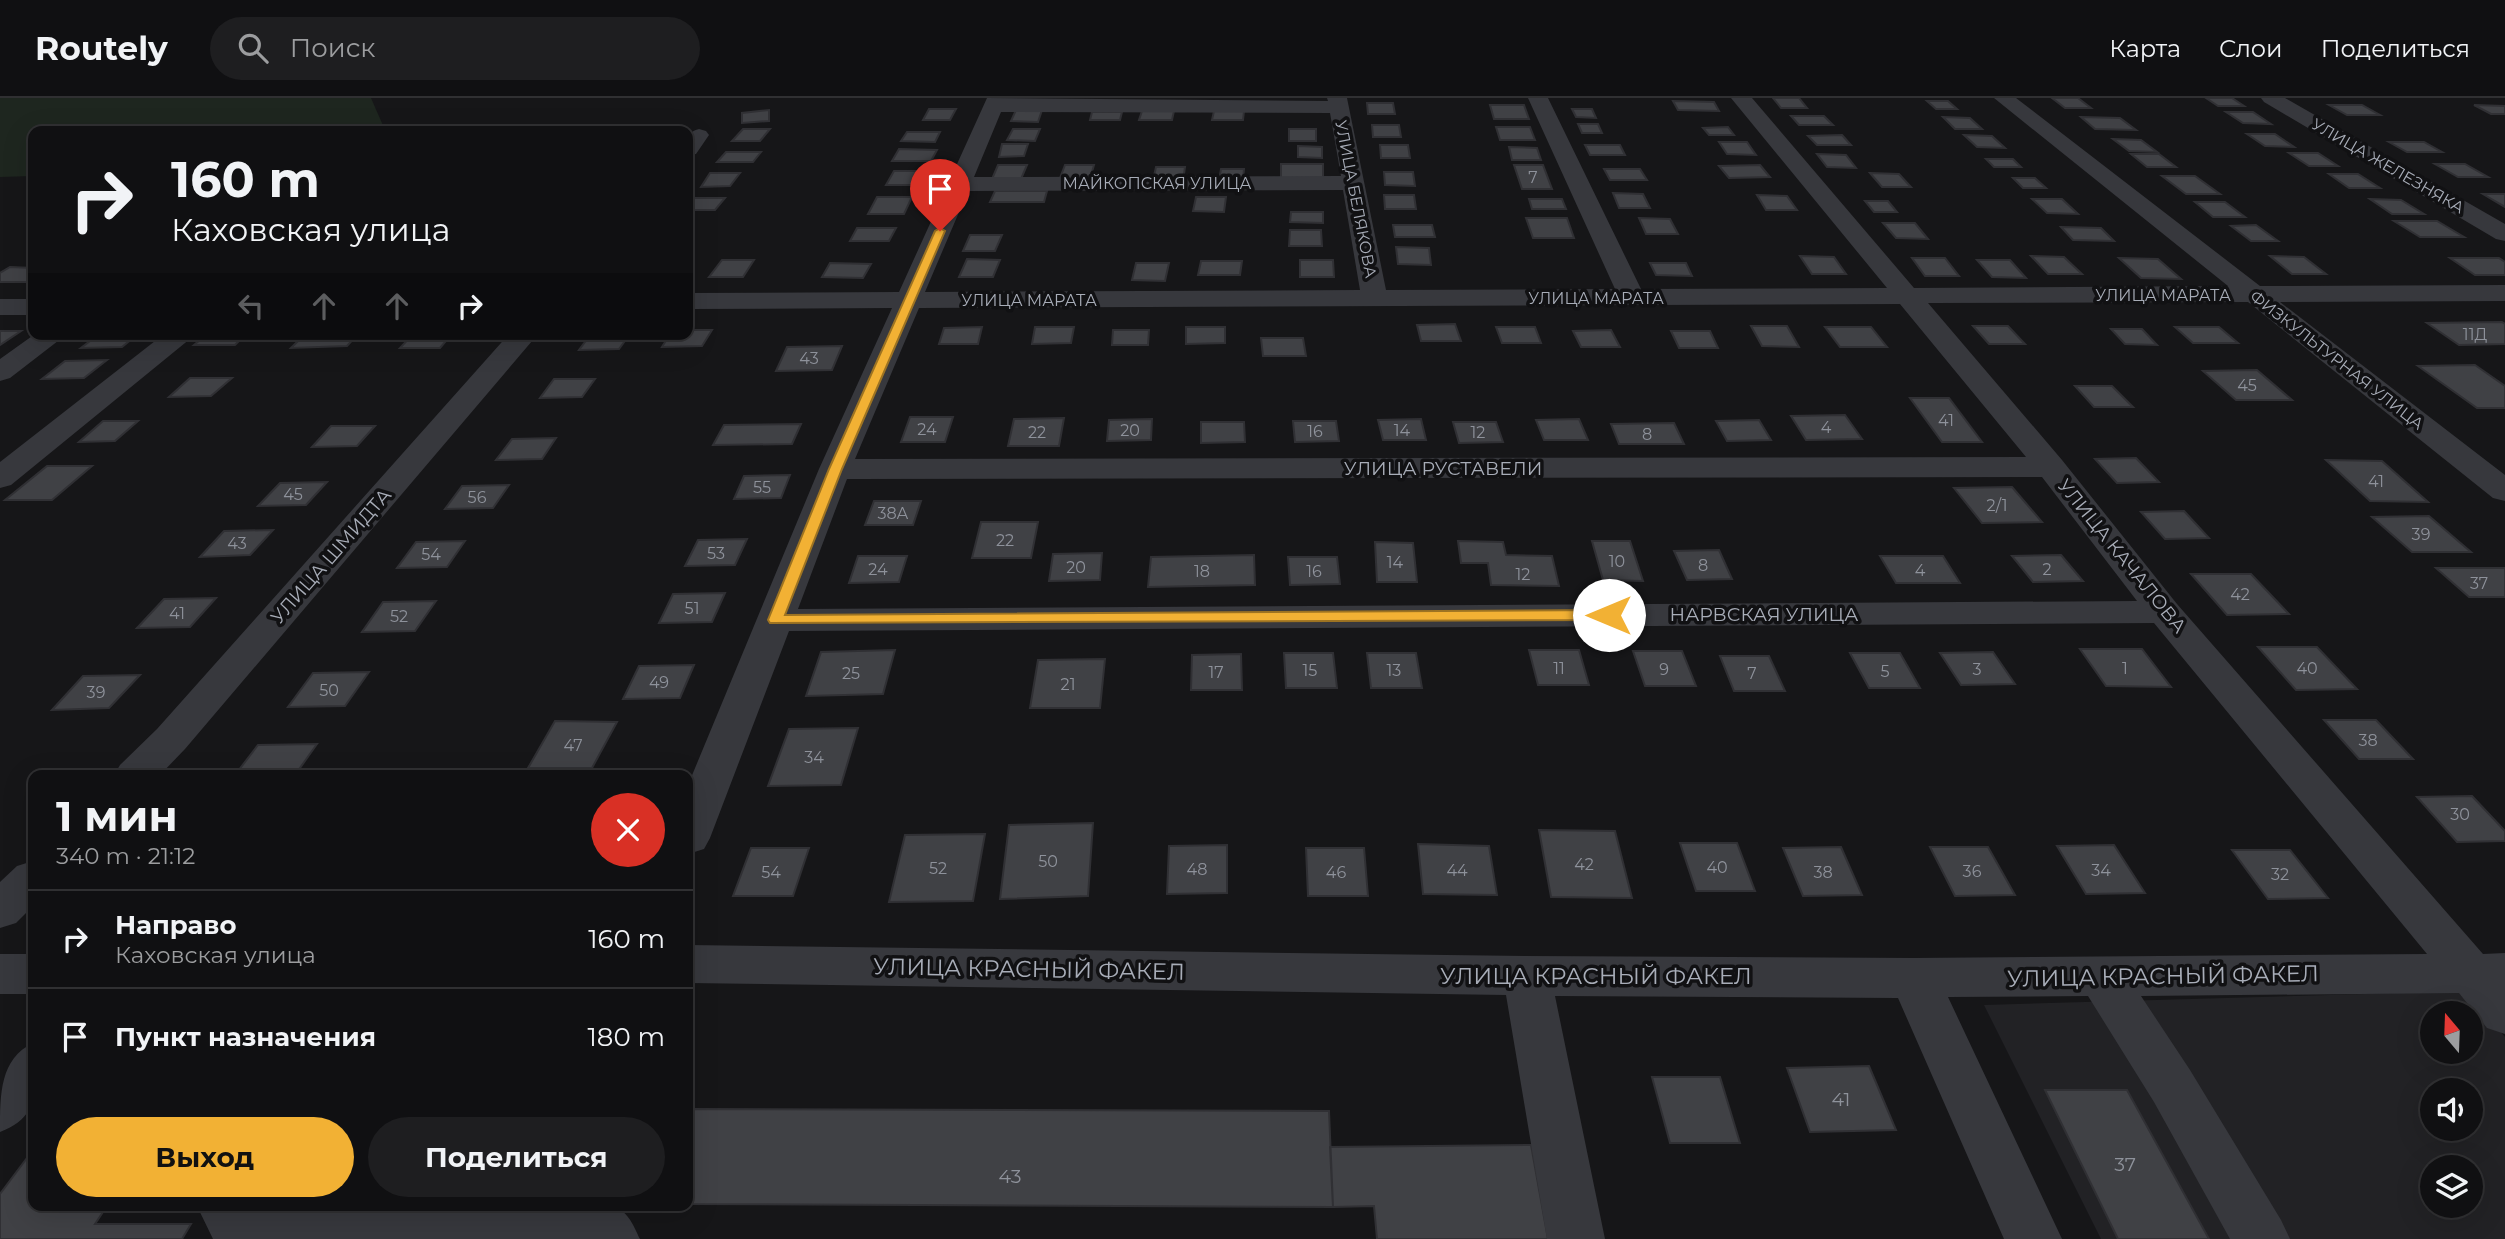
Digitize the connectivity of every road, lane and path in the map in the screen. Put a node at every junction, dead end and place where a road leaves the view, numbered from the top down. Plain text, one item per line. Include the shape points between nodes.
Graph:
1 (1538, 98) edge
2 (1741, 98) edge
3 (2004, 98) edge
4 (2271, 98) edge
5 (996, 102) edge
6 (1338, 103) edge
7 (1353, 183) junction
8 (962, 184) junction
9 (2505, 234) edge
10 (2505, 293) edge
11 (2254, 295) junction
12 (1908, 296) junction
13 (1632, 298) junction
14 (1375, 299) junction
15 (693, 301) edge
16 (907, 301) junction
17 (0, 307) edge
18 (28, 307) edge
19 (45, 340) edge
20 (174, 340) edge
21 (519, 340) edge
22 (0, 372) edge
23 (2051, 467) junction
24 (835, 469) junction
25 (0, 478) edge
26 (2505, 491) edge
27 (2164, 612) junction
28 (775, 620) junction
29 (140, 770) edge
30 (693, 825) edge
31 (28, 883) edge
32 (0, 910) edge
33 (693, 964) edge
34 (2489, 973) edge
35 (0, 974) edge
36 (28, 974) edge
37 (1527, 976) junction
38 (2101, 976) junction
39 (1914, 978) junction
40 (2505, 1013) edge
41 (28, 1073) edge
42 (0, 1109) edge
43 (537, 1215) edge
44 (244, 1225) edge
45 (611, 1239) edge
46 (1576, 1239) edge
47 (2033, 1239) edge
48 (2261, 1239) edge

1 - 13 street
2 - 12 street, УЛИЦА КАЧАЛОВА
3 - 11 street, ФИЗКУЛЬТУРНАЯ УЛИЦА
4 - 9 street, УЛИЦА ЖЕЛЕЗНЯКА
5 - 6 street
5 - 8 street
6 - 7 street, УЛИЦА БЕЛЯКОВА
7 - 8 street, МАЙКОПСКАЯ УЛИЦА
7 - 14 street, УЛИЦА БЕЛЯКОВА
8 - 16 street
10 - 11 street, УЛИЦА МАРАТА
11 - 12 street, УЛИЦА МАРАТА
11 - 26 street, ФИЗКУЛЬТУРНАЯ УЛИЦА
12 - 13 street, УЛИЦА МАРАТА
12 - 23 street, УЛИЦА КАЧАЛОВА
13 - 14 street, УЛИЦА МАРАТА
14 - 16 street, УЛИЦА МАРАТА
15 - 16 street, УЛИЦА МАРАТА
16 - 24 street
17 - 18 street
19 - 22 street
20 - 25 street
21 - 29 street, УЛИЦА ШМИДТА
23 - 24 street, УЛИЦА РУСТАВЕЛИ
23 - 27 street, УЛИЦА КАЧАЛОВА
24 - 28 street
27 - 28 street, НАРВСКАЯ УЛИЦА
27 - 34 street, УЛИЦА КАЧАЛОВА
28 - 30 street
31 - 32 street
33 - 37 street, УЛИЦА КРАСНЫЙ ФАКЕЛ
34 - 38 street, УЛИЦА КРАСНЫЙ ФАКЕЛ
34 - 40 street, УЛИЦА КАЧАЛОВА
35 - 36 street
37 - 39 street, УЛИЦА КРАСНЫЙ ФАКЕЛ
37 - 46 street
38 - 39 street, УЛИЦА КРАСНЫЙ ФАКЕЛ
38 - 48 street
39 - 47 street
41 - 42 street
43 - 44 street
43 - 45 street via 601,1228

